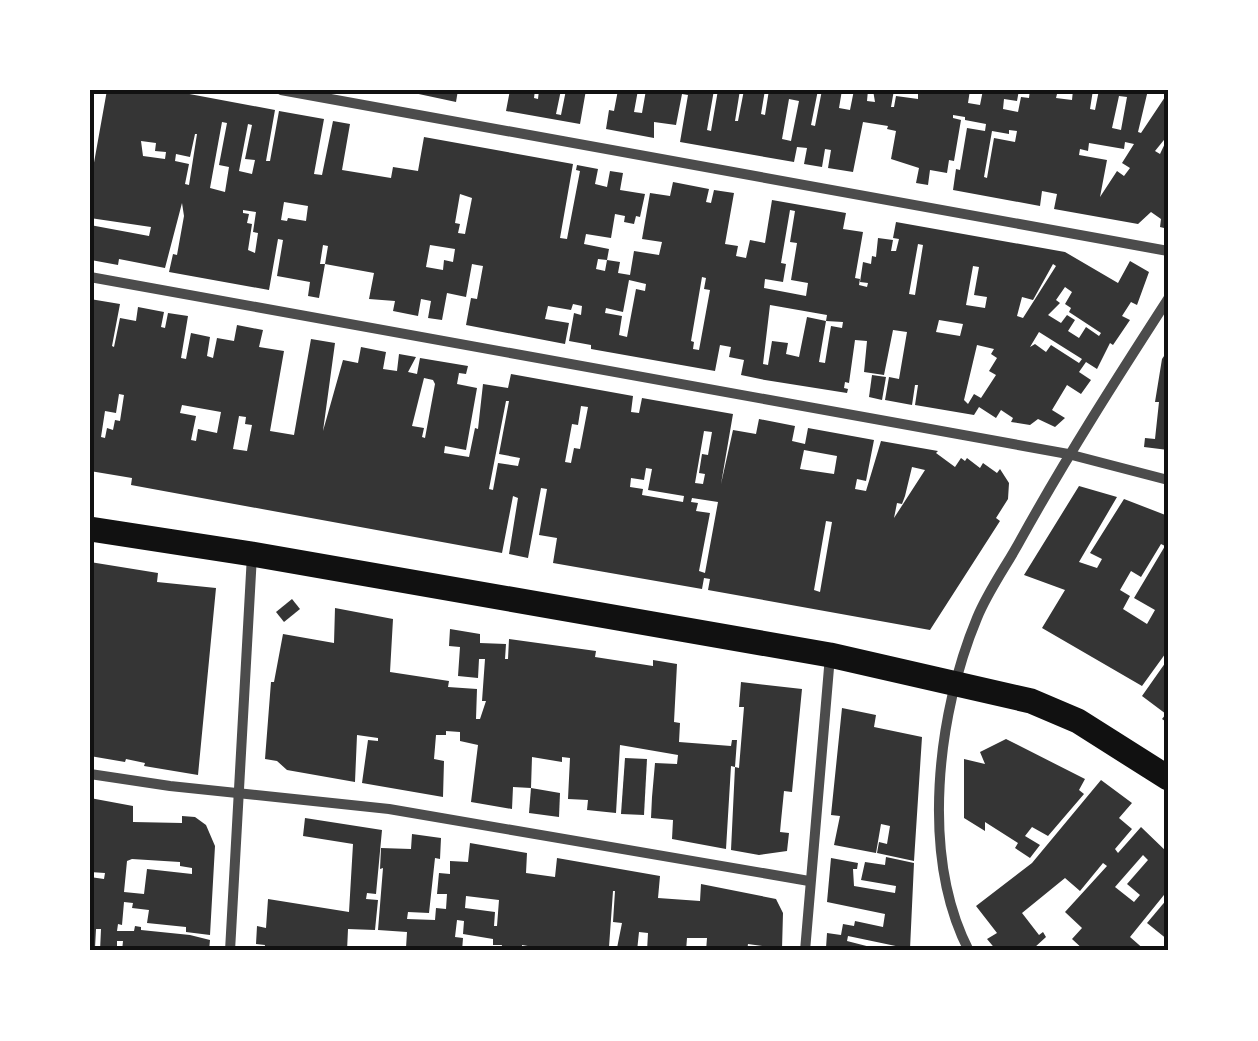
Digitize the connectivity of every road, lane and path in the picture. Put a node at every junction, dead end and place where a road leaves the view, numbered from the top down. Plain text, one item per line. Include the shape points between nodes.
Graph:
1 (281, 90) edge
2 (1168, 251) edge
3 (90, 277) edge
4 (1168, 299) edge
5 (1068, 454) junction
6 (1168, 480) edge
7 (90, 529) edge
8 (252, 554) junction
9 (830, 655) junction
10 (956, 685) junction
11 (90, 774) edge
12 (1168, 778) edge
13 (236, 793) junction
14 (810, 881) junction
15 (230, 951) edge
16 (804, 951) edge
17 (969, 951) edge

1 - 2 street
3 - 5 street
4 - 5 street
5 - 6 street
5 - 10 street via 977,618
7 - 8 main road
8 - 9 main road
8 - 13 street
9 - 10 main road
9 - 14 street
10 - 12 main road via 1030,700 1078,721
10 - 17 street via 939,846
11 - 13 street
13 - 14 street via 476,822
13 - 15 street
14 - 16 street

